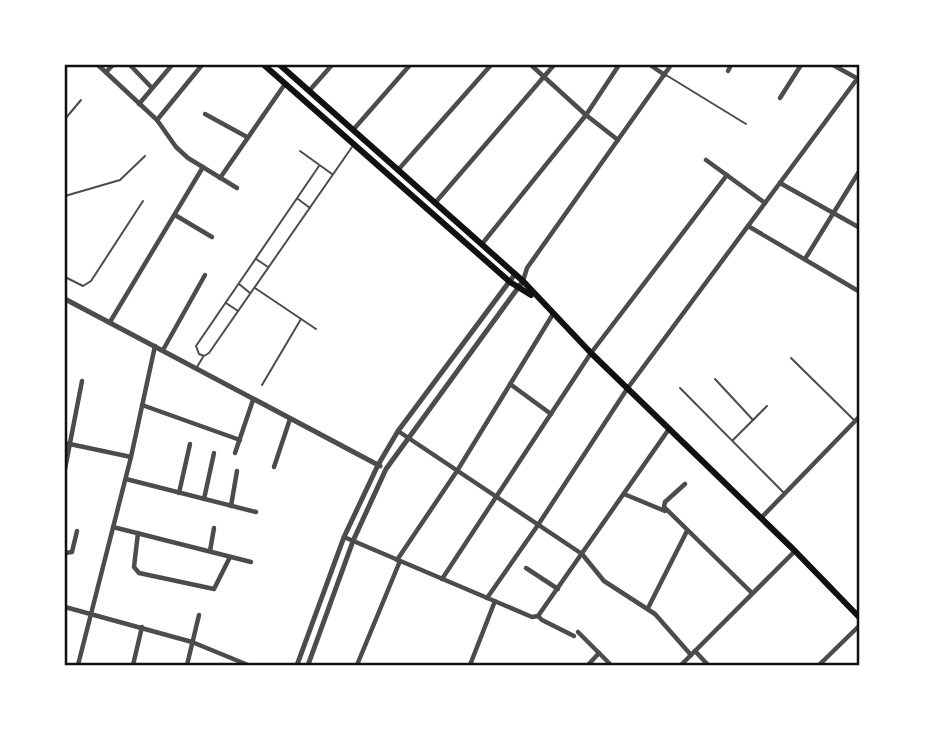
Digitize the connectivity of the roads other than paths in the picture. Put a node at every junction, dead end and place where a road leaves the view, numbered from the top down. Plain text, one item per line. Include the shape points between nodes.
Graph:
1 (98, 65) edge
2 (113, 65) edge
3 (130, 65) edge
4 (172, 65) edge
5 (202, 65) edge
6 (264, 65) edge
7 (280, 65) edge
8 (332, 65) edge
9 (410, 65) edge
10 (491, 65) edge
11 (531, 65) edge
12 (554, 65) edge
13 (619, 65) edge
14 (650, 65) edge
15 (671, 65) edge
16 (732, 65) edge
17 (801, 65) edge
18 (833, 65) edge
19 (728, 71) dead end
20 (106, 72) junction
21 (665, 75) junction
22 (544, 77) junction
23 (859, 78) edge
24 (285, 84) junction
25 (152, 89) junction
26 (309, 91) junction
27 (780, 97) dead end
28 (80, 100) dead end
29 (139, 104) junction
30 (205, 114) dead end
31 (586, 116) junction
32 (65, 119) edge
33 (157, 120) junction
34 (746, 124) dead end
35 (354, 130) junction
36 (248, 137) junction
37 (618, 140) junction
38 (353, 146) junction
39 (300, 151) dead end
40 (145, 156) dead end
41 (706, 160) dead end
42 (319, 166) junction
43 (204, 167) junction
44 (398, 170) junction
45 (860, 170) edge
46 (332, 175) junction
47 (727, 175) junction
48 (220, 178) junction
49 (780, 183) junction
50 (237, 188) dead end
51 (65, 196) edge
52 (297, 199) junction
53 (143, 201) dead end
54 (435, 203) junction
55 (765, 203) junction
56 (310, 208) junction
57 (834, 212) junction
58 (175, 215) junction
59 (748, 226) junction
60 (860, 228) edge
61 (212, 237) dead end
62 (482, 244) junction
63 (256, 258) junction
64 (805, 259) junction
65 (268, 267) junction
66 (527, 268) junction
67 (205, 275) dead end
68 (515, 275) junction
69 (65, 276) edge
70 (523, 281) junction
71 (510, 282) junction
72 (238, 284) junction
73 (254, 288) junction
74 (518, 288) junction
75 (860, 292) edge
76 (250, 293) junction
77 (536, 297) junction
78 (65, 299) edge
79 (225, 303) junction
80 (238, 311) junction
81 (553, 314) junction
82 (301, 319) junction
83 (110, 323) junction
84 (316, 329) dead end
85 (155, 346) junction
86 (163, 350) junction
87 (590, 354) junction
88 (204, 356) junction
89 (791, 358) dead end
90 (196, 368) junction
91 (715, 379) dead end
92 (82, 381) dead end
93 (510, 384) junction
94 (262, 385) dead end
95 (680, 388) dead end
96 (627, 389) junction
97 (253, 400) junction
98 (142, 405) junction
99 (766, 406) dead end
100 (551, 414) junction
101 (860, 416) edge
102 (290, 419) junction
103 (753, 420) junction
104 (856, 421) junction
105 (669, 429) junction
106 (398, 431) junction
107 (408, 437) junction
108 (240, 440) junction
109 (733, 441) junction
110 (67, 444) edge
111 (190, 444) dead end
112 (214, 453) dead end
113 (235, 453) dead end
114 (131, 457) junction
115 (377, 465) junction
116 (274, 467) dead end
117 (65, 468) edge
118 (386, 469) junction
119 (237, 471) dead end
120 (457, 471) junction
121 (125, 479) junction
122 (685, 484) dead end
123 (179, 493) junction
124 (785, 494) junction
125 (624, 495) junction
126 (496, 497) junction
127 (204, 499) junction
128 (231, 506) junction
129 (256, 512) dead end
130 (669, 513) junction
131 (761, 518) junction
132 (538, 525) junction
133 (113, 527) junction
134 (214, 528) dead end
135 (77, 531) dead end
136 (687, 531) junction
137 (138, 533) junction
138 (344, 537) junction
139 (353, 541) junction
140 (209, 551) junction
141 (795, 551) junction
142 (65, 553) edge
143 (582, 554) junction
144 (230, 556) junction
145 (398, 560) junction
146 (250, 562) dead end
147 (526, 568) dead end
148 (442, 579) junction
149 (558, 589) junction
150 (752, 593) junction
151 (487, 598) junction
152 (495, 601) junction
153 (65, 607) edge
154 (648, 608) junction
155 (91, 613) junction
156 (199, 615) dead end
157 (538, 616) junction
158 (860, 618) edge
159 (860, 625) edge
160 (142, 627) junction
161 (192, 642) junction
162 (599, 653) junction
163 (693, 653) junction
164 (78, 665) edge
165 (133, 665) edge
166 (187, 665) edge
167 (248, 665) edge
168 (297, 665) edge
169 (308, 665) edge
170 (357, 665) edge
171 (470, 665) edge
172 (588, 665) edge
173 (611, 665) edge
174 (681, 665) edge
175 (708, 665) edge
176 (819, 665) edge

1 - 20 street
2 - 20 street
3 - 25 street
4 - 25 street
5 - 33 street
6 - 24 main road
7 - 26 main road
8 - 26 street
9 - 35 street
10 - 44 street
11 - 22 street
12 - 22 street
13 - 31 street
14 - 21 street
15 - 21 street
16 - 19 street
17 - 27 street
18 - 23 street
20 - 29 street
21 - 34 lane
21 - 37 street
22 - 31 street
22 - 54 street
23 - 49 street
24 - 36 street
24 - 38 main road
25 - 29 street
26 - 35 main road
28 - 32 lane
29 - 33 street
30 - 36 street
31 - 37 street
31 - 62 street
33 - 43 street via 176,147
35 - 44 main road
36 - 48 street
37 - 66 street
38 - 46 lane
38 - 71 main road
39 - 42 lane
40 - 51 lane via 120,180
41 - 47 street
42 - 46 lane
42 - 52 lane
43 - 48 street
43 - 58 street
44 - 54 main road
45 - 57 street
46 - 56 lane
47 - 55 street
47 - 87 street
48 - 50 street
49 - 55 street
49 - 57 street
52 - 56 lane
52 - 63 lane
53 - 69 lane via 91,281 83,286
54 - 62 main road
55 - 59 street
56 - 65 lane
57 - 60 street
57 - 64 street
58 - 61 street
58 - 83 street
59 - 64 street
59 - 96 street
62 - 68 main road
63 - 65 lane
63 - 72 lane
64 - 75 street
65 - 73 lane
66 - 68 street
66 - 70 street
67 - 86 street
68 - 70 main road
68 - 71 street
70 - 74 street
70 - 77 main road
71 - 74 main road
71 - 106 street
72 - 76 lane
72 - 79 lane
73 - 76 lane
73 - 82 lane
74 - 77 main road
74 - 107 street
76 - 80 lane
77 - 81 main road
78 - 83 street
79 - 80 lane
79 - 88 lane via 196,346
80 - 88 lane
81 - 87 main road
81 - 93 street
82 - 84 lane
82 - 94 lane
83 - 85 street
85 - 86 street
85 - 98 street
86 - 90 street
87 - 96 main road
87 - 100 street
88 - 90 lane
89 - 104 lane
90 - 97 street
91 - 103 lane
92 - 110 street
93 - 100 street
93 - 120 street
95 - 109 lane
96 - 105 main road
96 - 132 street
97 - 102 street
97 - 108 street
98 - 108 street
98 - 114 street
99 - 103 lane
100 - 126 street
101 - 104 street
102 - 115 street
102 - 116 street
103 - 109 lane
104 - 124 street
105 - 125 street
105 - 131 main road
106 - 107 street
106 - 115 street
107 - 118 street
107 - 120 street
108 - 113 street
109 - 124 lane
110 - 114 street
110 - 117 street
111 - 123 street
112 - 127 street
114 - 121 street
115 - 118 street
115 - 138 street
118 - 139 street
119 - 128 street
120 - 126 street
120 - 145 street
121 - 123 street
121 - 133 street
122 - 130 street via 665,502
123 - 127 street
124 - 131 street
125 - 130 street
125 - 143 street
126 - 132 street
126 - 148 street
127 - 128 street
128 - 129 street
130 - 136 street
131 - 141 main road
132 - 143 street
132 - 151 street
133 - 137 street
133 - 155 street
134 - 140 street
135 - 142 street via 72,552
136 - 150 street
136 - 154 street
137 - 140 street
137 - 144 street via 134,566 139,573 214,589
138 - 139 street
138 - 168 street
139 - 145 street
139 - 169 street
140 - 144 street
141 - 150 street
141 - 158 main road
143 - 149 street
143 - 154 street via 604,581
144 - 146 street
145 - 148 street
145 - 170 street
147 - 149 street
148 - 151 street
149 - 157 street
150 - 163 street
151 - 152 street
152 - 157 street
152 - 171 street
153 - 155 street
154 - 163 street
155 - 160 street
155 - 164 street
156 - 161 street
157 - 162 street via 576,634
159 - 176 street
160 - 161 street
160 - 165 street
161 - 166 street
161 - 167 street
162 - 172 street
162 - 173 street
163 - 174 street
163 - 175 street

